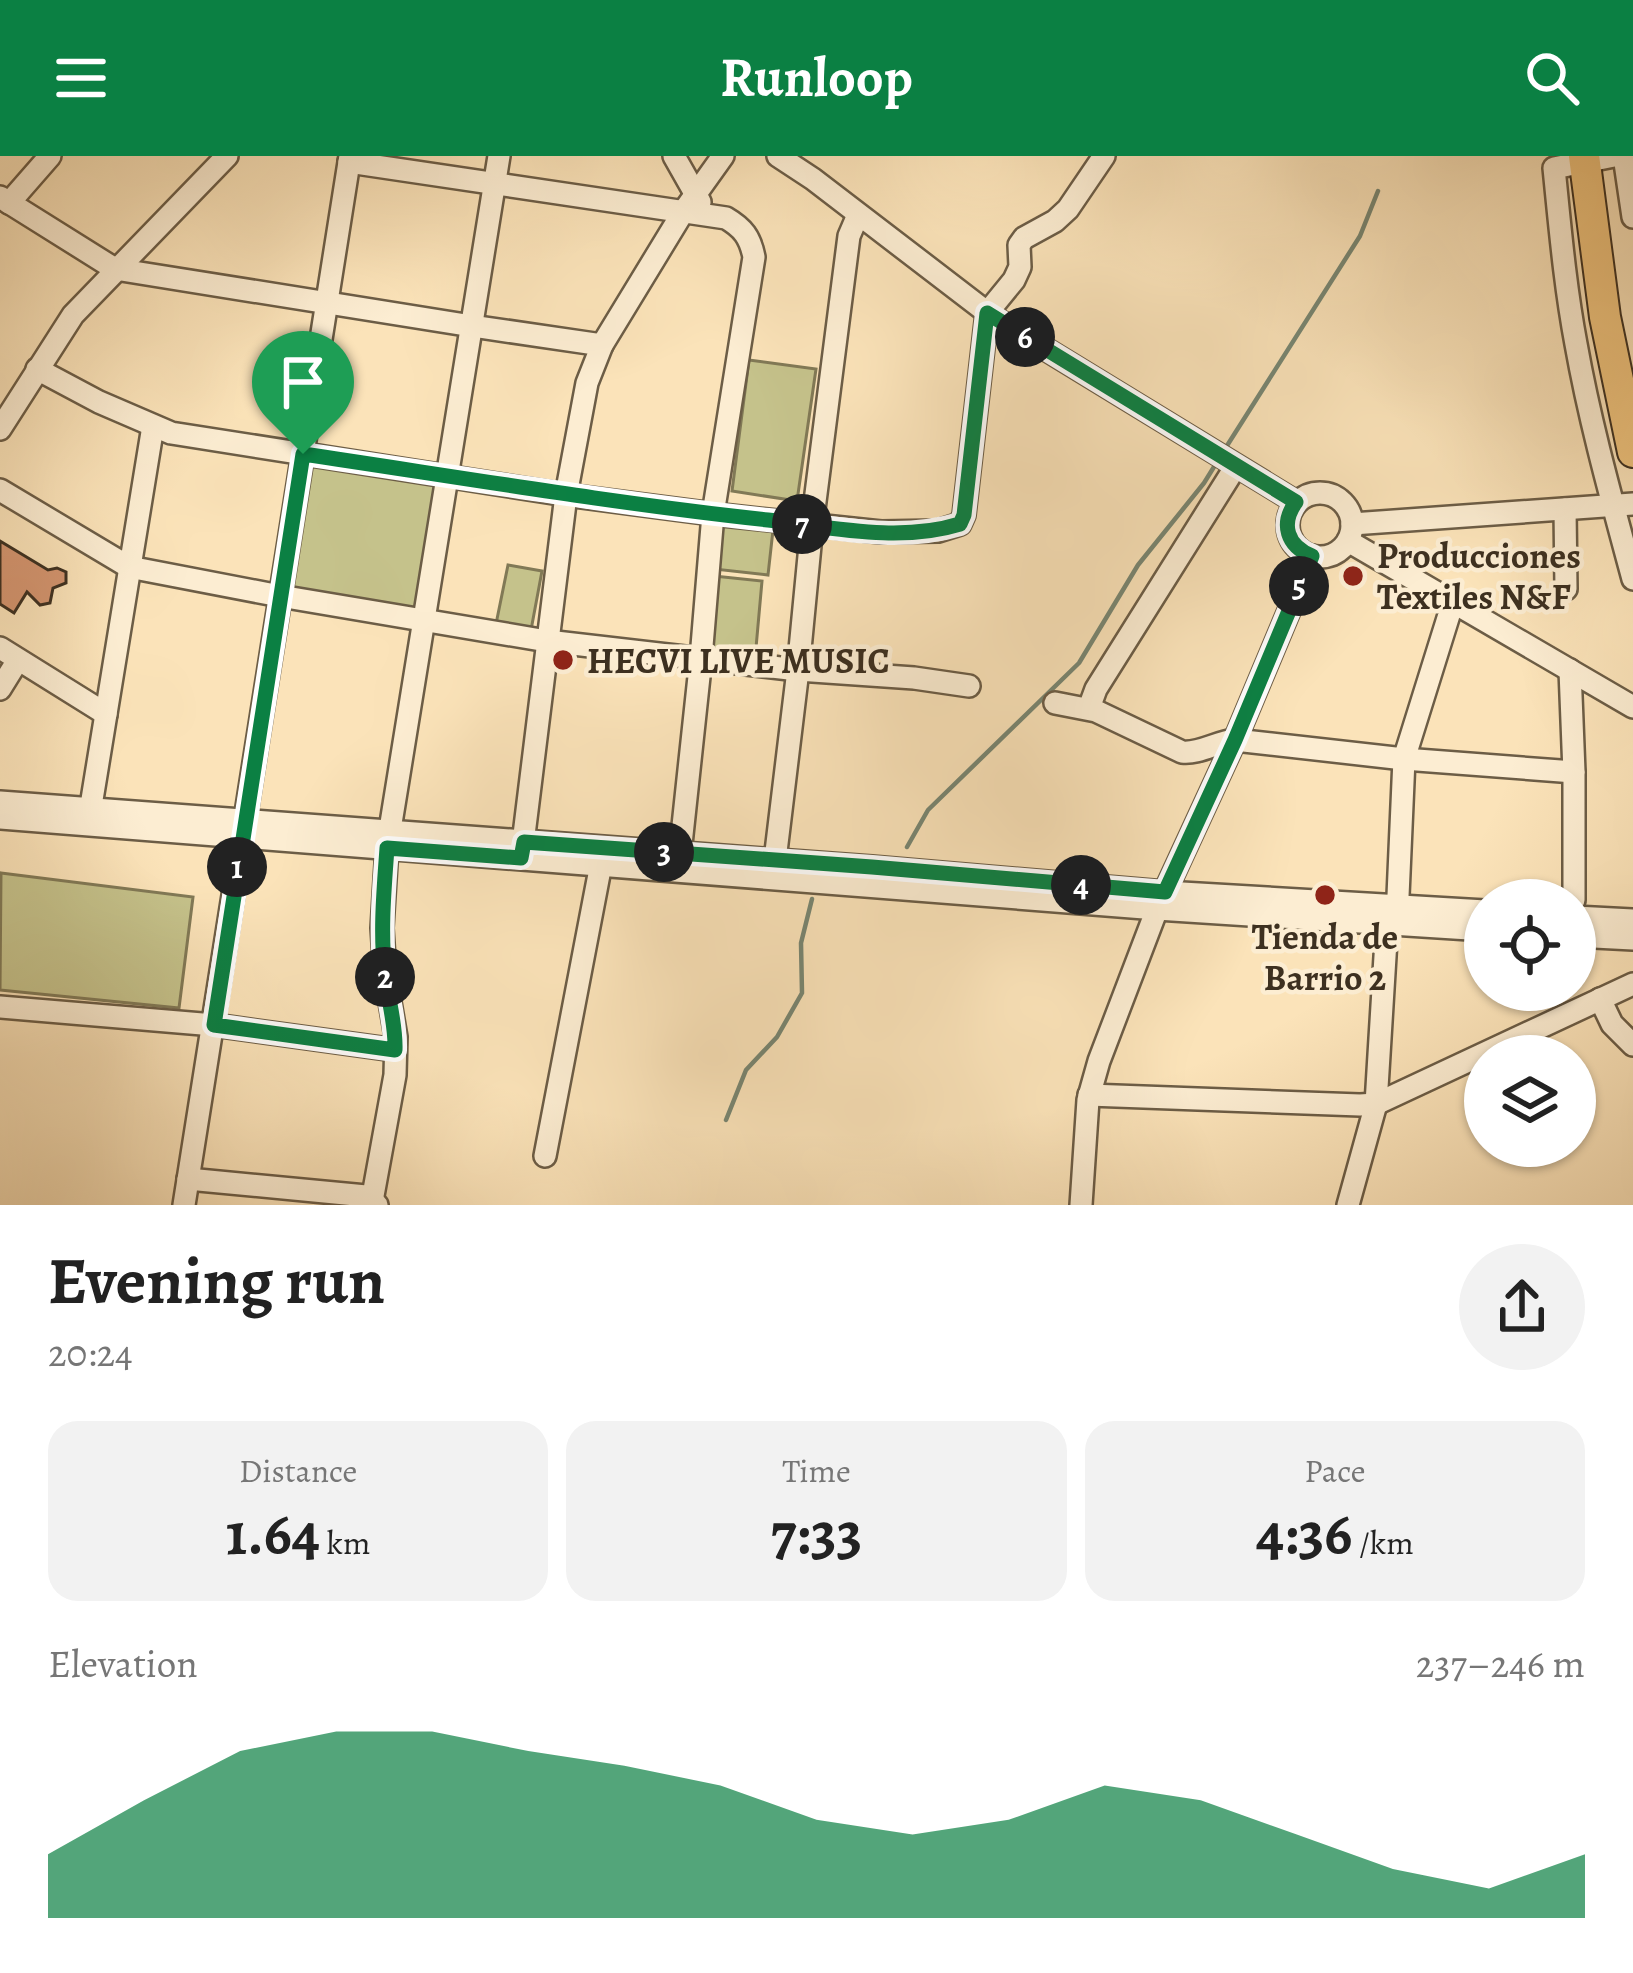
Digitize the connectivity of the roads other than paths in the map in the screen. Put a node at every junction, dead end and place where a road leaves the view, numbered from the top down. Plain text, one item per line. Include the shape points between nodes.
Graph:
1 (50, 156) edge
2 (227, 156) edge
3 (499, 156) edge
4 (674, 156) edge
5 (723, 156) edge
6 (778, 156) edge
7 (1104, 156) edge
8 (1624, 156) edge
9 (1594, 158) edge
10 (349, 159) edge
11 (495, 183) junction
12 (4, 200) edge
13 (690, 204) junction
14 (858, 215) junction
15 (1633, 217) edge
16 (116, 269) junction
17 (325, 303) junction
18 (987, 313) junction
19 (472, 326) junction
20 (602, 345) junction
21 (37, 369) junction
22 (153, 426) junction
23 (0, 429) edge
24 (1633, 452) edge
25 (303, 454) junction
26 (1236, 466) junction
27 (448, 475) junction
28 (0, 490) edge
29 (566, 495) junction
30 (1296, 502) junction
31 (1623, 505) edge
32 (1564, 509) junction
33 (713, 514) junction
34 (812, 525) junction
35 (1350, 533) junction
36 (1312, 556) junction
37 (129, 567) junction
38 (1633, 579) edge
39 (1566, 589) dead end
40 (280, 596) junction
41 (1453, 602) junction
42 (423, 618) junction
43 (547, 641) junction
44 (9, 654) edge
45 (701, 658) junction
46 (799, 670) junction
47 (1570, 670) junction
48 (969, 686) dead end
49 (0, 689) edge
50 (1055, 703) dead end
51 (1633, 707) edge
52 (1089, 709) junction
53 (106, 714) junction
54 (1235, 740) junction
55 (1403, 759) junction
56 (1574, 772) junction
57 (0, 802) edge
58 (90, 817) junction
59 (0, 818) edge
60 (243, 828) junction
61 (388, 840) junction
62 (523, 850) junction
63 (775, 860) junction
64 (679, 862) junction
65 (602, 864) junction
66 (1574, 879) edge
67 (1161, 900) junction
68 (1464, 912) edge
69 (1393, 915) junction
70 (1596, 918) edge
71 (1633, 920) edge
72 (1464, 927) edge
73 (1596, 937) edge
74 (1633, 939) edge
75 (1633, 984) edge
76 (1600, 999) junction
77 (0, 1007) edge
78 (214, 1025) junction
79 (1633, 1046) edge
80 (395, 1050) junction
81 (1089, 1095) junction
82 (1376, 1104) junction
83 (545, 1156) dead end
84 (188, 1179) junction
85 (375, 1203) edge
86 (184, 1205) edge
87 (1081, 1205) edge
88 (1348, 1205) edge

1 - 12 street
2 - 16 street
3 - 11 street
4 - 13 street
5 - 13 street
6 - 14 street
7 - 18 street via 1068,209 1024,238 1014,280
8 - 15 street
9 - 24 highway via 1605,317
9 - 31 street via 1554,168 1576,345
10 - 11 street
10 - 17 street
11 - 13 street
11 - 19 street
12 - 16 street
13 - 20 street
13 - 33 street via 740,226 754,256
14 - 18 street
14 - 34 street
16 - 17 street
16 - 21 street
17 - 19 street
17 - 25 street
18 - 26 street
18 - 34 street via 960,524 881,532
19 - 20 street
19 - 27 street
20 - 29 street
21 - 22 street
21 - 23 street
22 - 25 street
22 - 37 street
25 - 27 street
25 - 40 street
26 - 30 street
26 - 52 street
27 - 29 street
27 - 42 street
28 - 37 street
29 - 33 street
29 - 43 street
30 - 35 street via 1326,493 1345,504
30 - 36 street via 1290,538
31 - 32 street
31 - 38 street
32 - 35 street
32 - 39 street
33 - 34 street
33 - 45 street
34 - 46 street
35 - 36 street via 1332,554
35 - 41 street
36 - 54 street
37 - 40 street
37 - 53 street
40 - 42 street
40 - 60 street
41 - 47 street
41 - 55 street
42 - 43 street
42 - 61 street
43 - 45 street
43 - 62 street
44 - 49 street
44 - 53 street
45 - 46 street
45 - 64 street
46 - 48 street
46 - 63 street
47 - 51 street
47 - 56 street
50 - 52 street
52 - 54 street via 1182,752
53 - 58 street
54 - 55 street
54 - 67 street
55 - 56 street
55 - 69 street
56 - 66 street
57 - 58 street
58 - 59 street
58 - 60 street
60 - 61 street
60 - 78 street
61 - 62 street
61 - 80 street via 382,928
62 - 64 street
62 - 65 street
63 - 64 street
63 - 67 street
64 - 65 street
64 - 67 street
65 - 83 street
67 - 69 street
67 - 81 street
68 - 69 street
69 - 72 street
69 - 82 street
70 - 71 street
73 - 74 street
75 - 76 street
76 - 79 street
76 - 82 street
77 - 78 street
78 - 80 street
78 - 84 street
80 - 85 street
81 - 82 street
81 - 87 street
82 - 88 street
84 - 85 street
84 - 86 street

